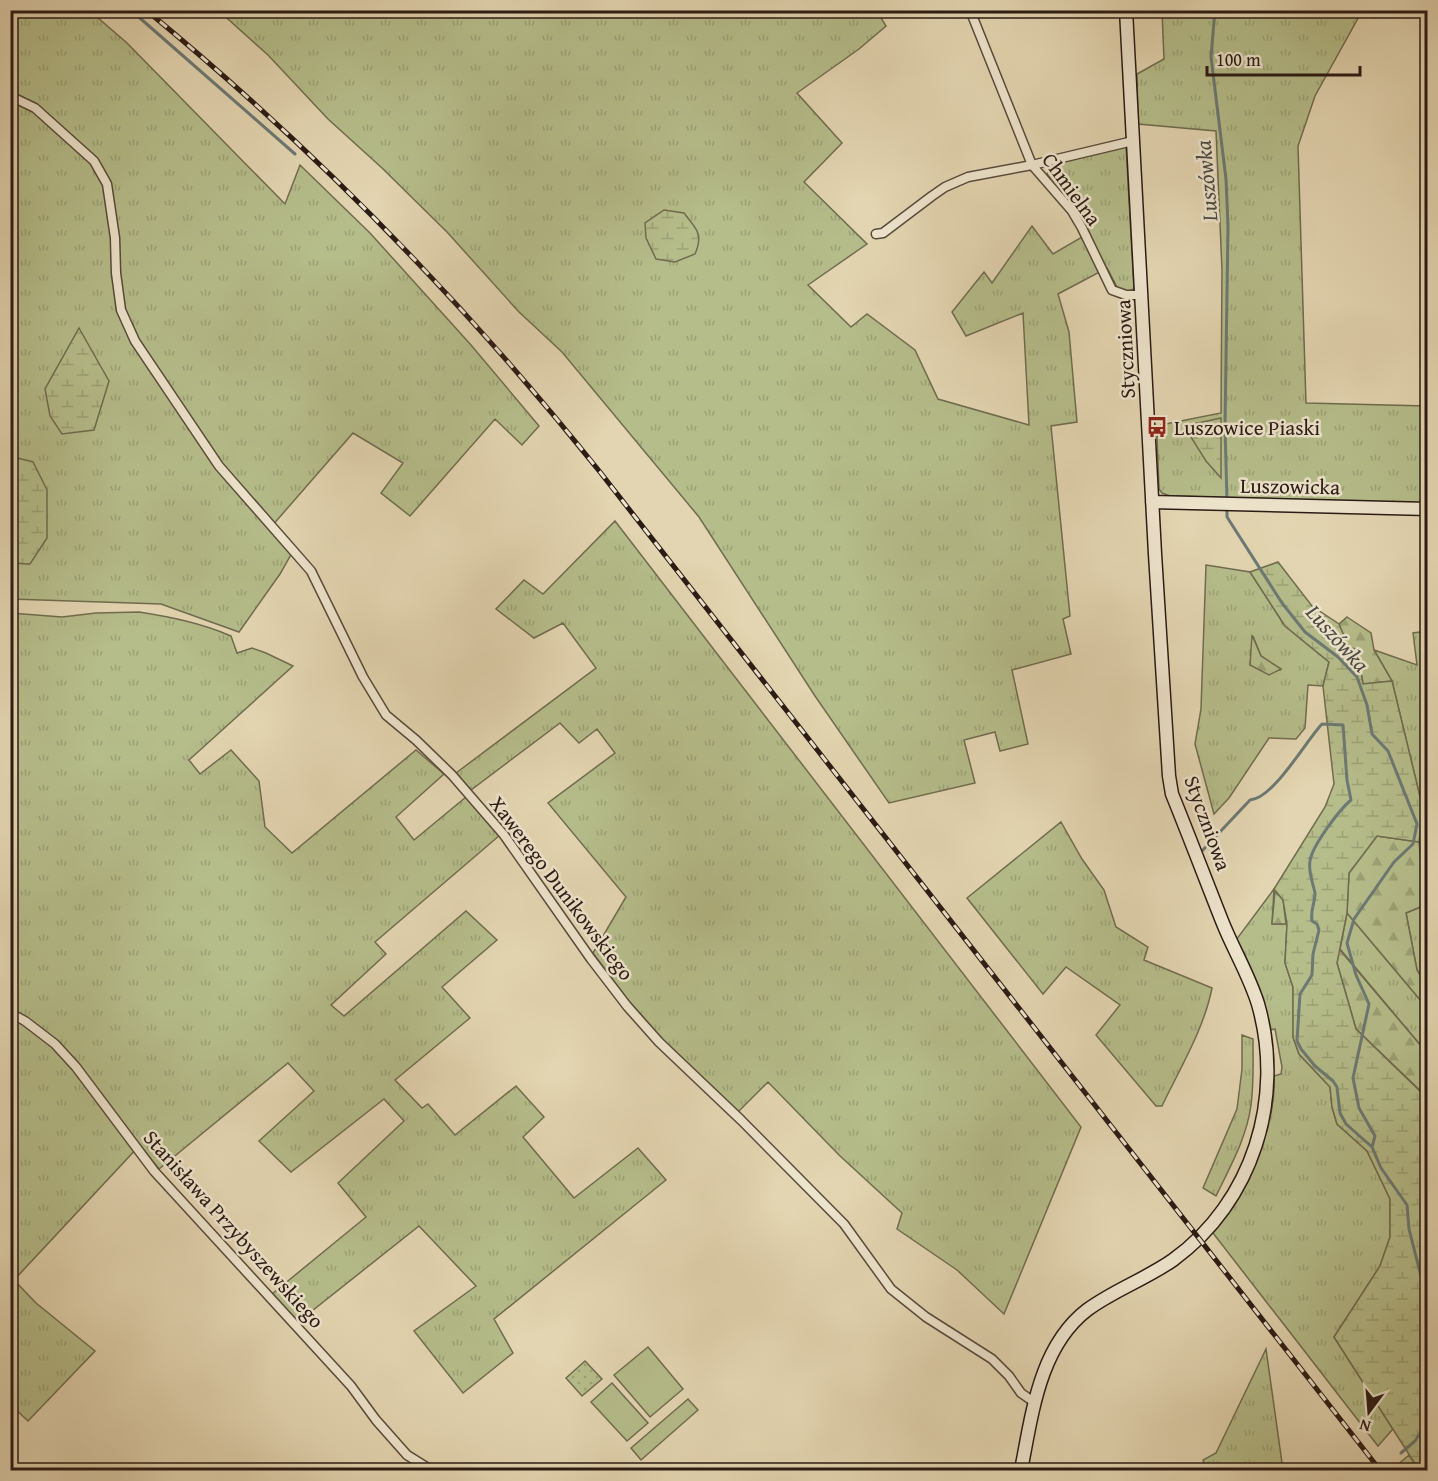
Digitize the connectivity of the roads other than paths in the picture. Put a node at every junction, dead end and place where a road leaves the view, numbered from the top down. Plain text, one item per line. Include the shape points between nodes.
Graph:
1 (970, 10) edge
2 (1126, 10) edge
3 (10, 96) edge
4 (1133, 141) junction
5 (1032, 165) junction
6 (876, 234) dead end
7 (1142, 295) junction
8 (1152, 502) junction
9 (1428, 508) edge
10 (10, 1013) edge
11 (1034, 1402) junction
12 (431, 1470) edge
13 (1021, 1470) edge

1 - 5 street, Chmielna
2 - 4 street, Styczniowa
3 - 11 street, Xawerego Dunikowskiego via 35,108 94,161 107,184 121,310 135,341 219,466 311,571 386,715 452,775 504,835 627,1006 844,1224 891,1289 992,1359 1021,1393
4 - 5 street
4 - 7 street, Styczniowa
5 - 6 street via 968,177 945,187 883,233
5 - 7 street, Chmielna via 1072,211 1112,290
7 - 8 street, Styczniowa
8 - 9 street, Luszowicka
8 - 11 street, Styczniowa via 1172,794 1257,1002 1266,1043 1267,1092 1251,1161 1233,1197 1180,1255 1078,1318 1053,1353
10 - 12 street, Stanisława Przybyszewskiego via 55,1044 154,1171 351,1386 407,1455
11 - 13 street, Styczniowa

